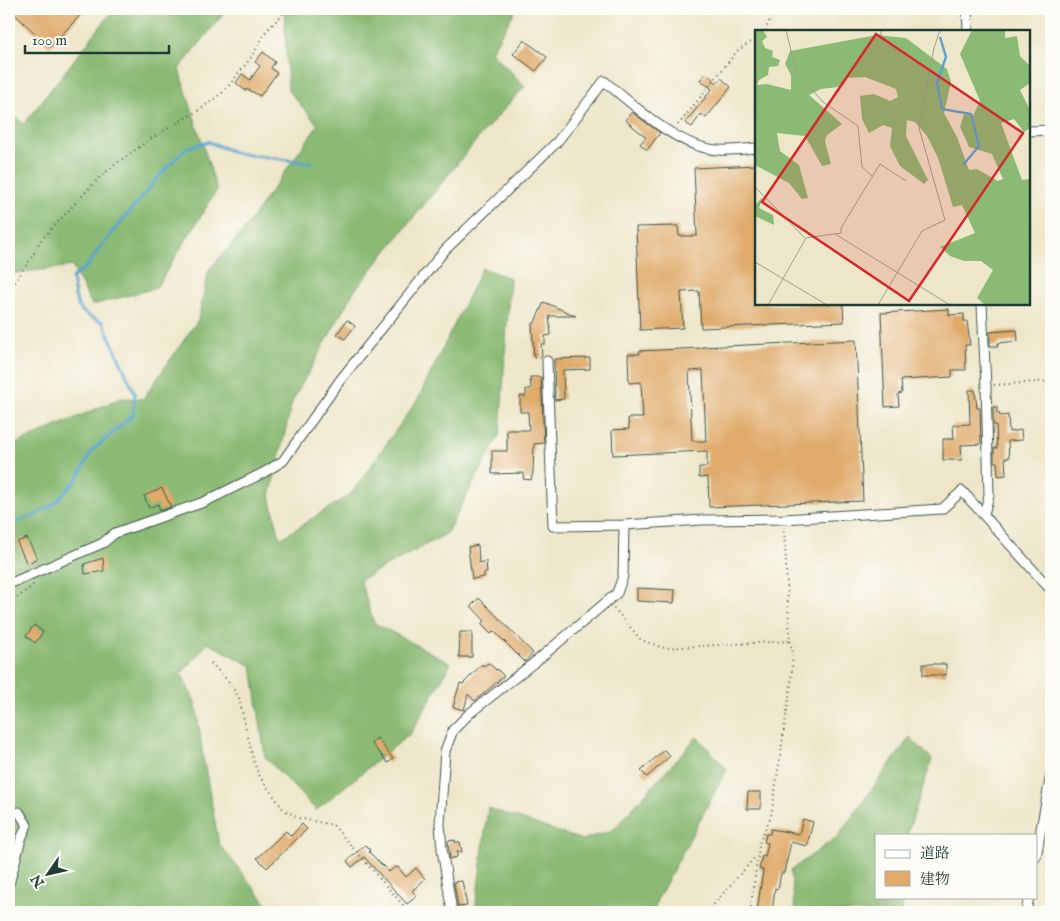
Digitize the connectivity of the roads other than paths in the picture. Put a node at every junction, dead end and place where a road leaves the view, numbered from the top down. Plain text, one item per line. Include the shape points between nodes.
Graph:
1 (967, 9) edge
2 (968, 30) edge
3 (1051, 130) edge
4 (1030, 131) edge
5 (755, 148) edge
6 (982, 305) edge
7 (547, 361) dead end
8 (984, 514) junction
9 (624, 524) junction
10 (9, 584) edge
11 (1051, 590) edge
12 (1051, 774) edge
13 (19, 812) dead end
14 (1038, 846) edge
15 (9, 884) edge
16 (1029, 898) edge
17 (452, 912) edge
18 (1026, 912) edge

1 - 2 street
3 - 4 street
5 - 10 street via 717,150 700,147 671,134 604,81 557,142 445,250 341,379 283,462 204,502 115,533 102,543
6 - 8 street via 989,495
7 - 9 street via 553,526
8 - 9 street via 962,491 942,509 784,519
8 - 11 street
9 - 17 street via 623,576 617,593 453,730 445,751 440,824
12 - 14 street
13 - 15 street via 27,825
16 - 18 street

